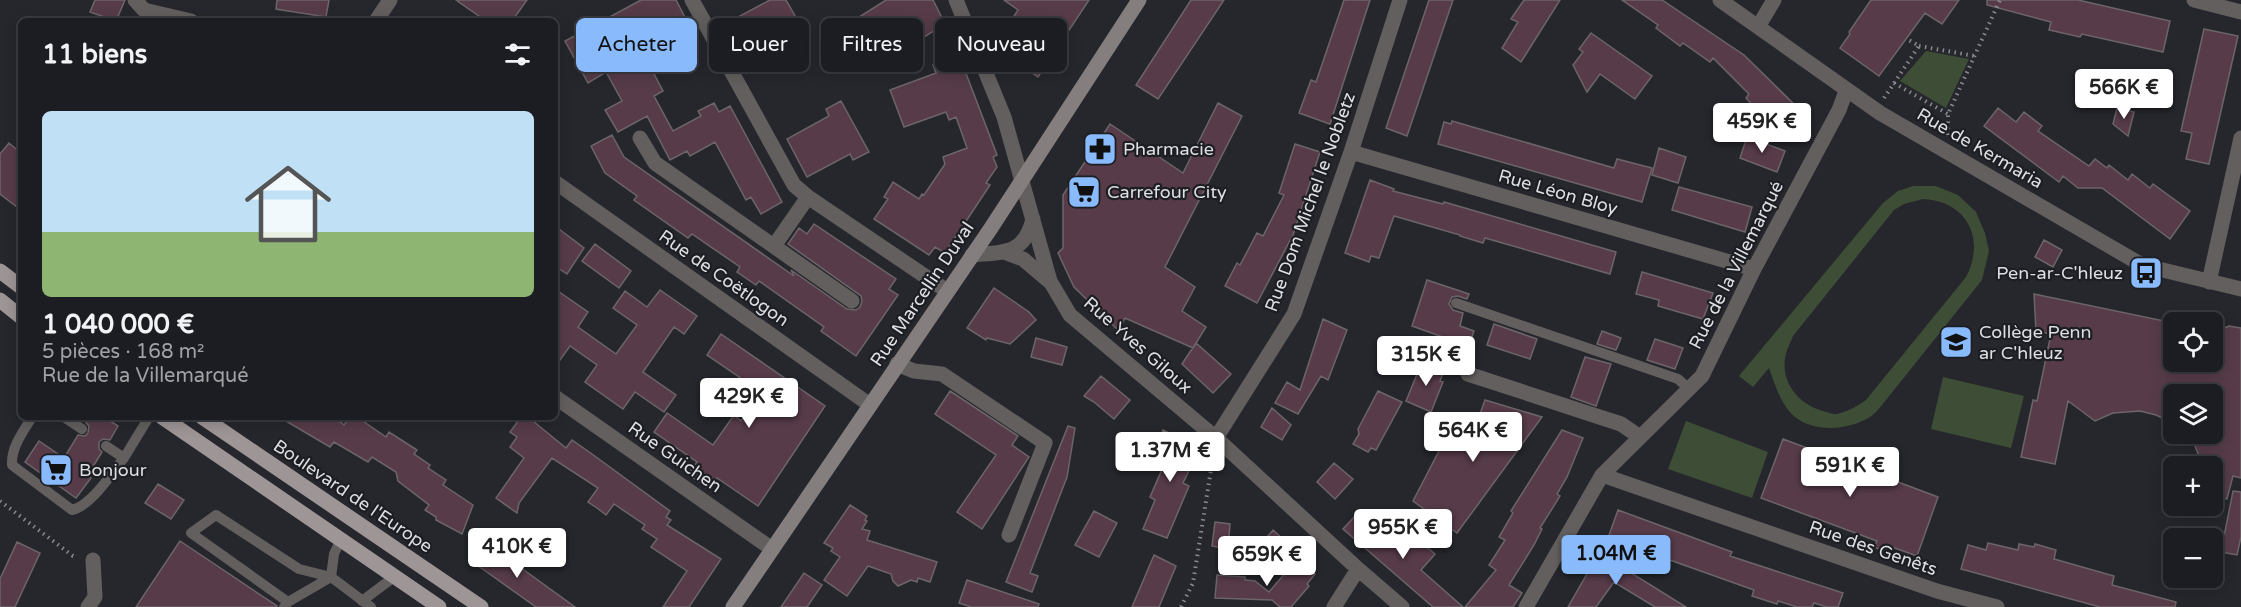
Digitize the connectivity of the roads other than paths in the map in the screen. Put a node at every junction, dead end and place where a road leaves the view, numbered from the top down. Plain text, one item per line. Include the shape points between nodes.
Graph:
1 (135, 0) edge
2 (390, 0) edge
3 (692, 0) edge
4 (957, 0) edge
5 (1139, 0) edge
6 (1400, 0) edge
7 (1720, 0) edge
8 (1774, 0) edge
9 (2194, 0) edge
10 (2241, 12) edge
11 (178, 18) edge
12 (378, 18) edge
13 (1758, 27) junction
14 (1846, 91) junction
15 (640, 138) dead end
16 (2241, 138) edge
17 (1351, 152) junction
18 (1023, 179) junction
19 (558, 184) edge
20 (808, 197) junction
21 (1033, 219) junction
22 (774, 246) junction
23 (1004, 252) junction
24 (972, 255) junction
25 (1754, 269) junction
26 (0, 271) edge
27 (1050, 281) junction
28 (2209, 282) junction
29 (18, 285) edge
30 (2241, 289) edge
31 (947, 291) junction
32 (0, 300) edge
33 (852, 301) dead end
34 (1456, 303) dead end
35 (18, 315) edge
36 (897, 364) junction
37 (1468, 374) dead end
38 (1689, 389) junction
39 (558, 400) edge
40 (870, 405) junction
41 (30, 420) edge
42 (68, 420) edge
43 (147, 420) edge
44 (166, 420) edge
45 (206, 420) edge
46 (82, 429) dead end
47 (1640, 437) junction
48 (1216, 438) junction
49 (106, 446) dead end
50 (124, 458) junction
51 (1602, 475) junction
52 (1009, 535) dead end
53 (341, 539) junction
54 (772, 549) junction
55 (93, 560) road end
56 (1358, 569) junction
57 (331, 577) junction
58 (394, 577) junction
59 (286, 604) edge
60 (367, 604) edge
61 (88, 607) edge
62 (439, 607) edge
63 (481, 607) edge
64 (733, 607) edge
65 (1334, 607) edge
66 (1402, 607) edge
67 (1526, 607) edge
68 (1997, 607) edge

1 - 11 street via 144,10
2 - 12 street
3 - 20 street via 794,185
4 - 18 street, Rue Yves Giloux via 1004,117
5 - 18 main road, Rue Marcellin Duval
6 - 17 street, Rue Dom Michel le Nobletz
7 - 13 street, Rue de Kermaria
8 - 13 street
9 - 10 street
13 - 14 street, Rue de Kermaria
14 - 25 street, Rue de la Villemarqué
14 - 28 street, Rue de Kermaria via 2142,265
15 - 22 street via 655,162
16 - 28 street
17 - 25 street, Rue Léon Bloy
17 - 48 street, Rue Dom Michel le Nobletz via 1294,314
18 - 21 street, Rue Yves Giloux
18 - 24 main road, Rue Marcellin Duval
19 - 40 street, Rue de Coëtlogon
20 - 22 street
20 - 31 street
21 - 23 street via 1029,237
21 - 27 street, Rue Yves Giloux
22 - 33 street
23 - 24 street
23 - 27 street via 1023,259
24 - 31 main road, Rue Marcellin Duval
25 - 38 street, Rue de la Villemarqué via 1702,376
26 - 29 main road
27 - 48 street, Rue Yves Giloux via 1070,315
28 - 30 street, Rue de Kermaria
31 - 36 main road, Rue Marcellin Duval
32 - 35 main road
34 - 38 lane via 1678,379
36 - 40 main road, Rue Marcellin Duval
36 - 52 street via 914,371 942,374 1046,443
37 - 47 street via 1621,424
38 - 47 street, Rue de la Villemarqué
39 - 54 street, Rue Guichen
40 - 54 main road, Rue Marcellin Duval
41 - 50 lane via 16,444 12,465 72,510 92,497
42 - 46 lane
43 - 50 lane
44 - 53 main road
45 - 63 main road, Boulevard de l'Europe
47 - 51 street, Rue de la Villemarqué
48 - 56 street, Rue Yves Giloux
49 - 50 lane
51 - 67 street, Rue de la Villemarqué
51 - 68 street, Rue des Genêts via 1926,587
53 - 57 lane
53 - 58 main road
54 - 64 main road, Rue Marcellin Duval
55 - 61 street via 95,597
56 - 65 street
56 - 66 street, Rue Yves Giloux
57 - 59 lane
57 - 59 lane via 299,569 216,515 191,533
57 - 60 lane
58 - 60 lane
58 - 62 main road

